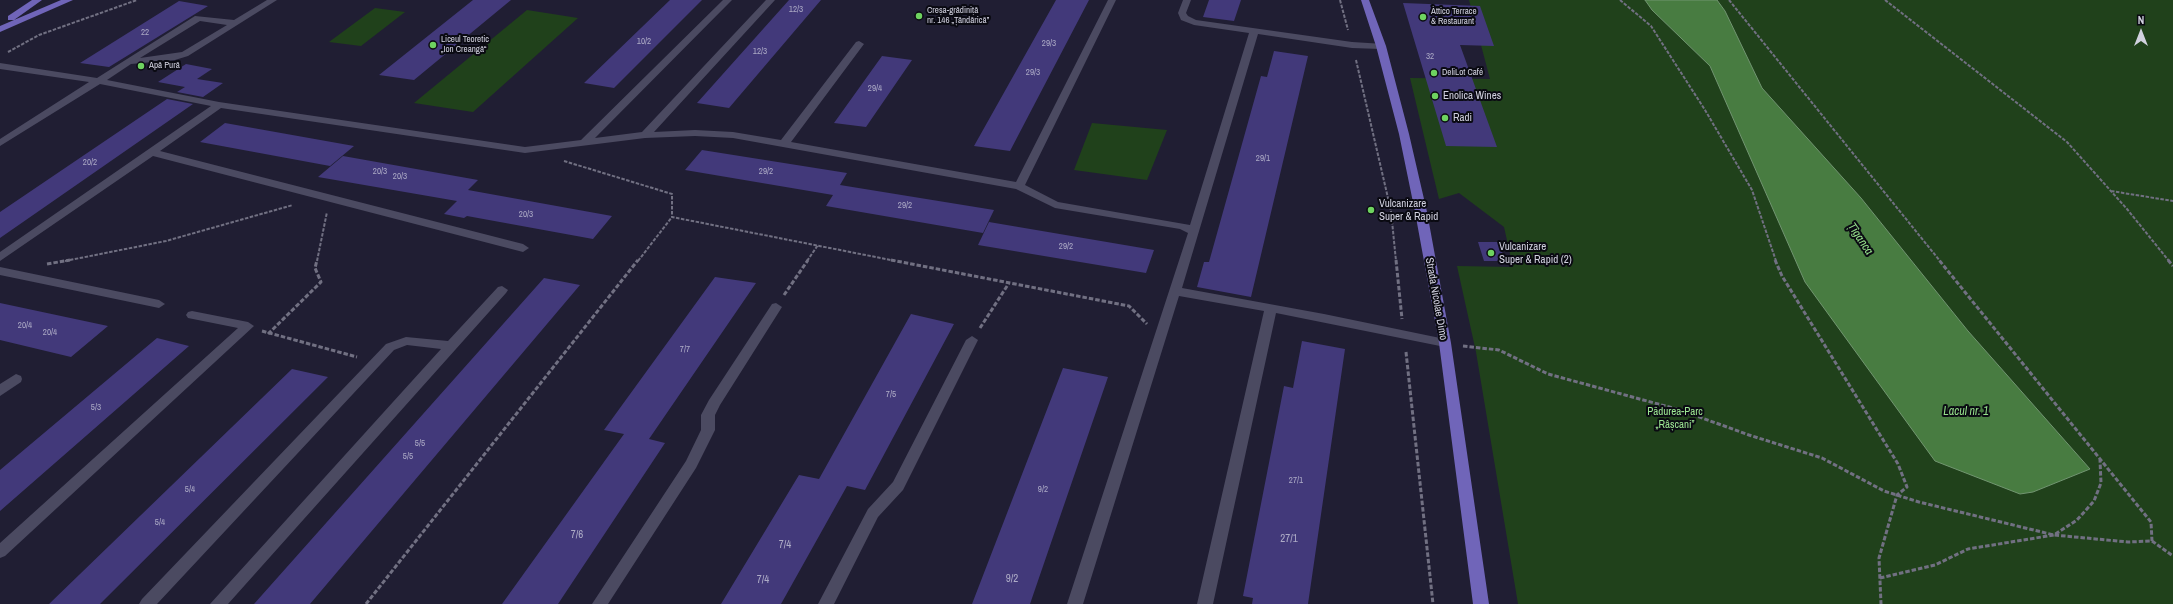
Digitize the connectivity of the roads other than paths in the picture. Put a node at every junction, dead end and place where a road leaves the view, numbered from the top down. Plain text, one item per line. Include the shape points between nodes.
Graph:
1 (38, 0) edge
2 (69, 0) edge
3 (273, 0) edge
4 (728, 0) edge
5 (771, 0) edge
6 (1112, 0) edge
7 (1187, 0) edge
8 (1365, 0) edge
9 (236, 23) junction
10 (0, 25) edge
11 (0, 29) edge
12 (1254, 31) junction
13 (859, 44) dead end
14 (1381, 46) junction
15 (125, 64) junction
16 (0, 66) edge
17 (99, 81) junction
18 (219, 105) junction
19 (645, 136) junction
20 (0, 143) edge
21 (584, 143) junction
22 (784, 144) junction
23 (151, 152) junction
24 (1019, 186) junction
25 (1194, 231) junction
26 (523, 248) dead end
27 (0, 257) edge
28 (0, 271) edge
29 (502, 290) dead end
30 (1175, 291) junction
31 (159, 304) dead end
32 (776, 307) road end
33 (1271, 309) junction
34 (192, 316) dead end
35 (972, 340) road end
36 (1444, 343) junction
37 (451, 346) junction
38 (16, 379) dead end
39 (0, 391) edge
40 (0, 552) edge
41 (147, 604) edge
42 (218, 604) edge
43 (600, 604) edge
44 (826, 604) edge
45 (1074, 604) edge
46 (1205, 604) edge
47 (1481, 604) edge

1 - 10 main road
2 - 11 main road
3 - 9 lane
4 - 21 lane
5 - 19 lane
6 - 24 lane
7 - 12 lane via 1182,13 1189,21
8 - 14 main road, Strada Nicolae Dimo
9 - 15 lane via 185,54
9 - 15 lane via 198,18
12 - 14 lane via 1352,45
12 - 25 lane
13 - 22 lane
14 - 36 main road, Strada Nicolae Dimo via 1421,212
15 - 17 lane
16 - 17 lane
17 - 18 lane
17 - 20 lane
18 - 21 lane via 525,150
18 - 23 lane
19 - 21 lane
19 - 22 lane via 716,134
22 - 24 lane
23 - 26 lane
23 - 27 lane
24 - 25 lane via 1055,205 1182,226
25 - 30 lane
28 - 31 lane
29 - 37 lane
30 - 33 lane
30 - 45 lane
32 - 43 lane via 714,403 708,415 706,436 692,464
33 - 36 lane
33 - 46 lane
34 - 40 lane via 248,326
35 - 44 lane via 898,486 873,513
36 - 47 main road, Strada Nicolae Dimo
37 - 41 lane via 406,341 390,347
37 - 42 lane
38 - 39 lane

